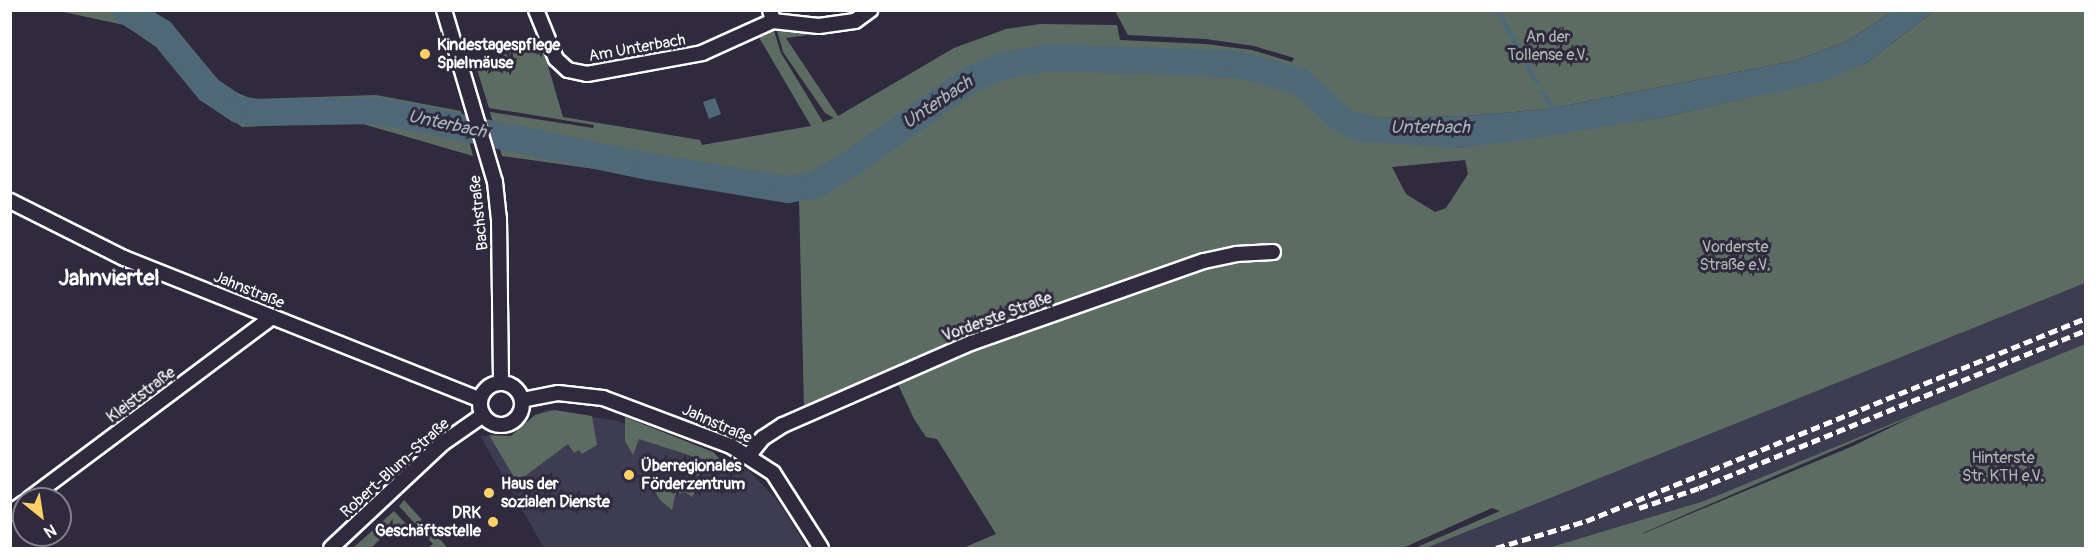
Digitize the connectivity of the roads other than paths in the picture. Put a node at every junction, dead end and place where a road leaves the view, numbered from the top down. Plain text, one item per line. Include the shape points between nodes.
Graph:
1 (444, 10) edge
2 (536, 10) edge
3 (843, 10) edge
4 (870, 10) edge
5 (772, 16) edge
6 (833, 24) junction
7 (10, 201) edge
8 (1273, 252) dead end
9 (272, 317) junction
10 (501, 383) junction
11 (480, 400) junction
12 (522, 400) junction
13 (483, 415) junction
14 (749, 455) junction
15 (45, 487) edge
16 (331, 549) edge
17 (821, 549) edge

1 - 10 street, Bachstraße via 477,113 499,218
2 - 5 street, Am Unterbach via 556,59 568,70 587,74 702,53
3 - 6 street
4 - 6 street via 862,19
5 - 6 street
7 - 9 street, Jahnstraße via 124,258
8 - 14 street, Vorderste Straße via 1204,261 971,342 783,425 763,438
9 - 11 street, Jahnstraße
9 - 15 street, Kleiststraße
10 - 11 street via 490,386
10 - 12 street via 514,388
11 - 13 street
12 - 13 street via 520,414 509,424 495,424
12 - 14 street, Jahnstraße via 558,393 603,398 681,425
13 - 16 street, Robert-Blum-Straße via 442,443
14 - 17 street, Jahnstraße via 784,487

